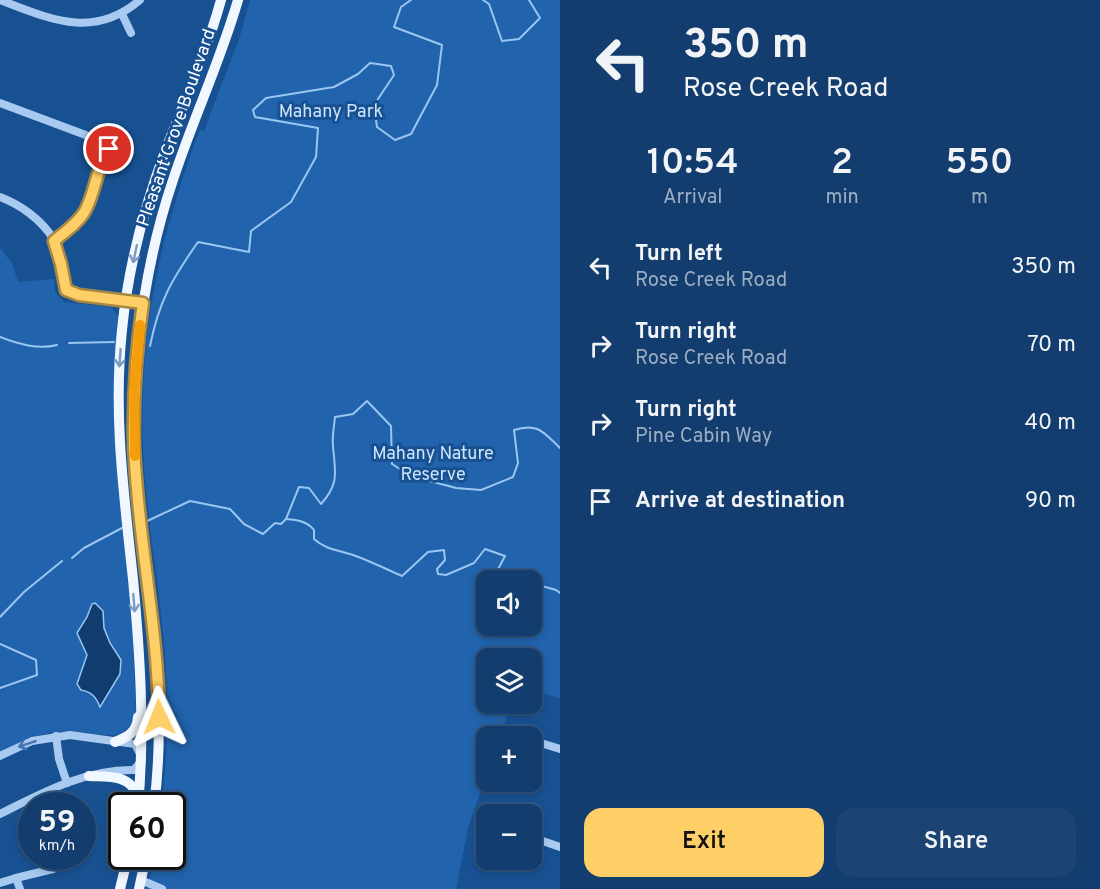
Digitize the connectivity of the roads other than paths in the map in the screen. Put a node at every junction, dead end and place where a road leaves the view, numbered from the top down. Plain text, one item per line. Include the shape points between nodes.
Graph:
1 (0, 0) edge
2 (140, 0) edge
3 (221, 0) edge
4 (238, 0) edge
5 (122, 14) junction
6 (131, 33) dead end
7 (0, 103) edge
8 (109, 149) junction
9 (127, 160) dead end
10 (0, 197) edge
11 (54, 241) junction
12 (126, 300) junction
13 (143, 303) junction
14 (141, 693) junction
15 (56, 736) junction
16 (115, 742) junction
17 (542, 743) edge
18 (560, 749) edge
19 (0, 756) edge
20 (142, 759) junction
21 (158, 759) junction
22 (89, 776) junction
23 (67, 783) junction
24 (134, 792) edge
25 (139, 792) edge
26 (155, 792) edge
27 (0, 814) edge
28 (542, 841) edge
29 (560, 847) edge
30 (49, 870) edge
31 (125, 870) edge
32 (143, 870) edge
33 (16, 878) junction
34 (0, 883) edge
35 (140, 885) edge
36 (20, 889) edge
37 (120, 889) edge
38 (162, 889) edge

1 - 5 street via 67,23 93,22
2 - 5 street
3 -> 12 main road, Pleasant Grove Boulevard via 148,200
4 - 13 main road, Pleasant Grove Boulevard via 167,200
5 - 6 street
7 - 8 street via 91,137
8 - 9 street
8 - 11 street via 97,170 85,212
10 - 11 street via 26,210
11 - 12 street via 66,290
12 - 13 street
12 -> 14 main road, Pleasant Grove Boulevard via 118,398 120,471
13 - 21 main road, Pleasant Grove Boulevard via 136,355 135,453 159,693
14 - 16 main road via 138,724 127,738
14 - 20 main road, Pleasant Grove Boulevard
15 - 16 street
15 -> 19 street via 32,741
15 - 23 street
16 - 20 street via 135,744
17 - 18 street
20 - 21 street
20 - 22 street via 134,770
20 - 25 main road, Pleasant Grove Boulevard
21 - 26 main road, Pleasant Grove Boulevard
22 - 23 street
22 - 24 main road via 118,777 130,783
23 - 27 street
28 - 29 street
30 - 33 street
31 - 37 main road
32 - 35 main road
33 - 34 street
33 - 36 street
35 - 38 street

